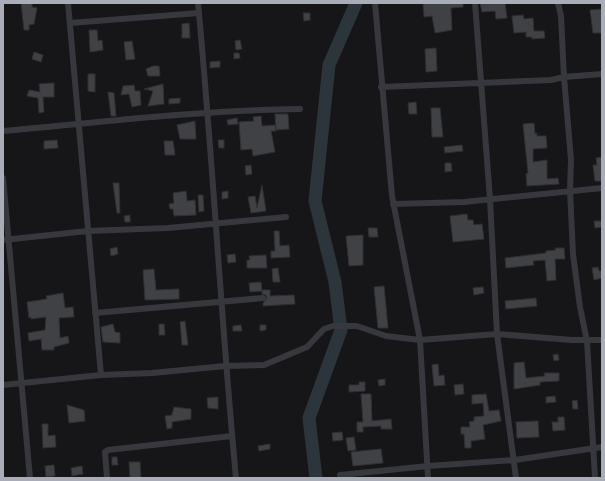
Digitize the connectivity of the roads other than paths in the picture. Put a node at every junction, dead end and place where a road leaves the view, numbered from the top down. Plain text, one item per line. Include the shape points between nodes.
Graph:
1 (68, 3) edge
2 (198, 3) edge
3 (375, 3) edge
4 (475, 3) edge
5 (558, 3) edge
6 (199, 13) junction
7 (70, 23) junction
8 (602, 74) edge
9 (564, 77) junction
10 (482, 82) junction
11 (381, 87) junction
12 (300, 109) dead end
13 (208, 112) junction
14 (79, 124) junction
15 (3, 131) edge
16 (3, 178) edge
17 (602, 188) edge
18 (570, 190) junction
19 (490, 199) junction
20 (393, 204) junction
21 (286, 217) dead end
22 (217, 222) junction
23 (88, 231) junction
24 (6, 240) edge
25 (263, 298) dead end
26 (222, 301) junction
27 (95, 314) junction
28 (497, 334) junction
29 (420, 340) junction
30 (602, 340) edge
31 (587, 341) junction
32 (226, 366) junction
33 (101, 374) junction
34 (22, 384) junction
35 (3, 385) edge
36 (232, 436) junction
37 (602, 447) edge
38 (592, 448) junction
39 (515, 460) junction
40 (428, 466) junction
41 (340, 475) dead end
42 (30, 478) edge
43 (106, 478) edge
44 (236, 478) edge
45 (428, 478) edge
46 (516, 478) edge
47 (595, 478) edge

1 - 7 street
2 - 6 street
3 - 11 street
4 - 10 street
5 - 9 street
6 - 7 street
6 - 13 street
7 - 14 street
8 - 9 street
9 - 10 street via 551,80
9 - 18 street via 571,160
10 - 11 street
10 - 19 street
11 - 20 street
12 - 13 street
13 - 14 street
13 - 22 street
14 - 15 street
14 - 23 street
16 - 24 street
17 - 18 street
18 - 19 street
18 - 31 street via 573,254
19 - 20 street
19 - 28 street
20 - 29 street
21 - 22 street
22 - 23 street via 168,228
22 - 26 street
23 - 24 street
23 - 27 street
24 - 34 street
25 - 26 street
26 - 27 street
26 - 32 street
27 - 33 street
28 - 29 street
28 - 31 street
28 - 39 street
29 - 32 street via 386,336 357,326 333,326 324,329 307,347 286,358 264,366
29 - 40 street
30 - 31 street
31 - 38 street
32 - 33 street via 152,373
32 - 36 street
33 - 34 street
34 - 35 street
34 - 42 street
36 - 43 street via 108,450 105,452
36 - 44 street
37 - 38 street
38 - 39 street
38 - 47 street
39 - 40 street
39 - 46 street
40 - 41 street
40 - 45 street

